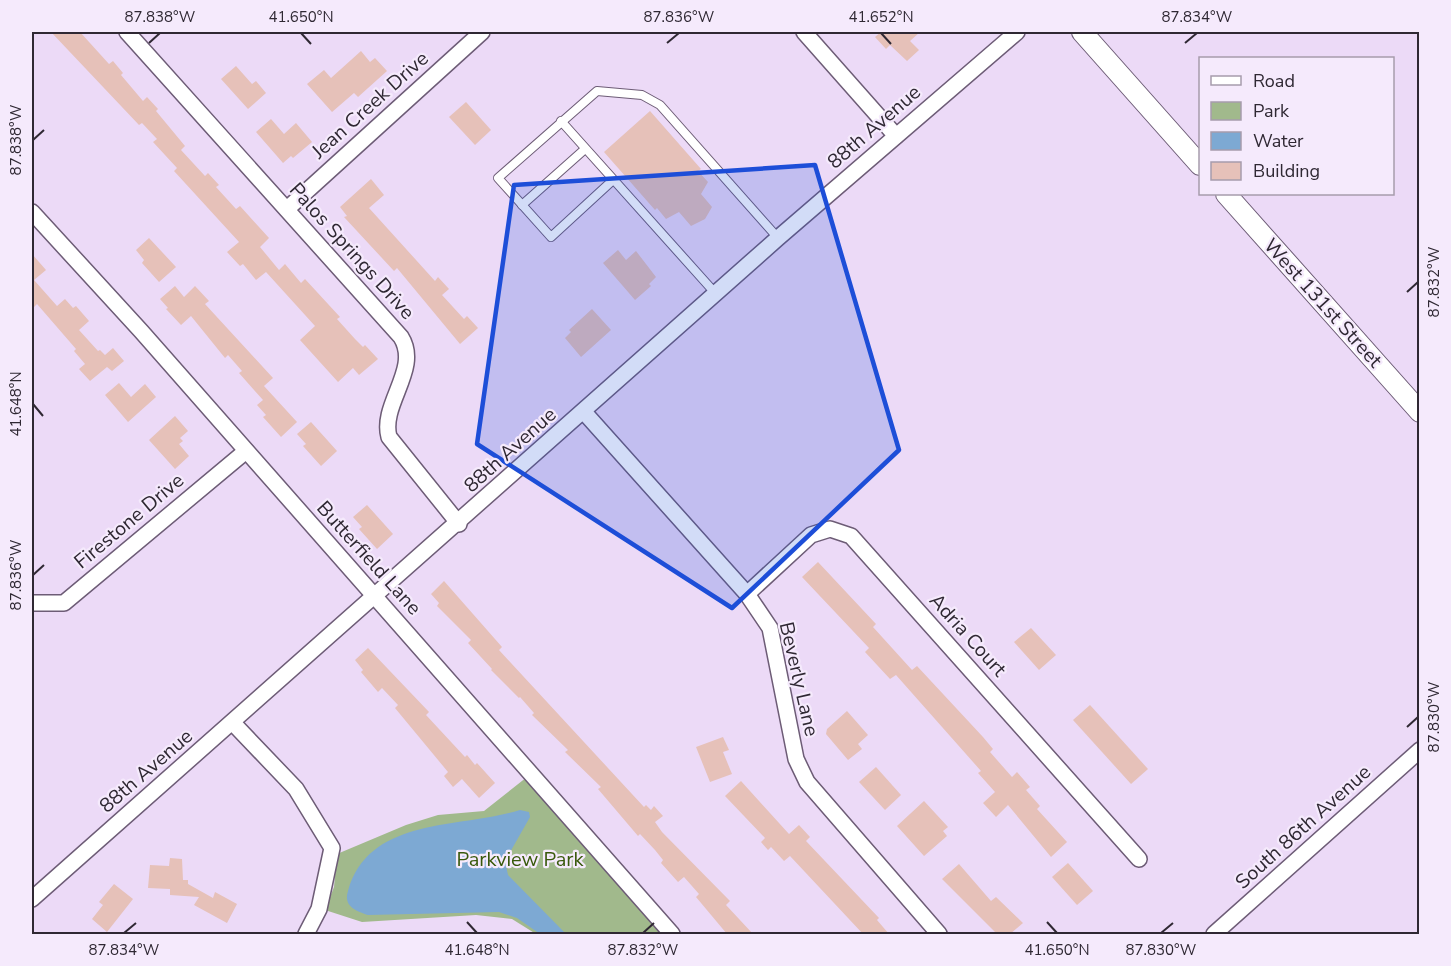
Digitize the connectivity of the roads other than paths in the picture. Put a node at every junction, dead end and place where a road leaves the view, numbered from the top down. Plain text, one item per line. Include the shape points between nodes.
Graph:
1 (127, 32) edge
2 (482, 32) edge
3 (804, 32) edge
4 (1017, 32) edge
5 (1082, 32) edge
6 (561, 121) junction
7 (896, 136) junction
8 (585, 149) junction
9 (1199, 164) edge
10 (613, 180) junction
11 (1227, 195) edge
12 (522, 205) junction
13 (287, 209) junction
14 (32, 212) edge
15 (778, 238) junction
16 (716, 294) junction
17 (584, 412) junction
18 (1419, 412) edge
19 (246, 452) junction
20 (459, 524) junction
21 (747, 594) junction
22 (375, 597) junction
23 (32, 603) edge
24 (232, 723) junction
25 (1419, 750) edge
26 (1139, 859) dead end
27 (32, 899) edge
28 (306, 934) edge
29 (672, 934) edge
30 (939, 934) edge
31 (1214, 934) edge

1 - 13 street, Palos Springs Drive
2 - 13 street, Jean Creek Drive
3 - 7 street
4 - 7 street, 88th Avenue
5 - 9 street
6 - 8 lane
6 - 12 lane via 498,178
6 - 15 lane via 597,91 651,98
7 - 15 street, 88th Avenue
8 - 10 lane
8 - 12 lane
10 - 12 lane via 551,237
10 - 16 lane
11 - 18 street, West 131st Street
13 - 20 street, Palos Springs Drive via 406,344 406,363 388,419 389,437
14 - 19 street, Butterfield Lane
15 - 16 street, 88th Avenue
16 - 17 street, 88th Avenue
17 - 20 street, 88th Avenue
17 - 21 street, Beverly Lane
19 - 22 street, Butterfield Lane
19 - 23 street, Firestone Drive via 64,603
20 - 22 street, 88th Avenue
21 - 26 street, Adria Court via 811,536 830,529 851,536
21 - 30 street, Beverly Lane via 770,628 796,759 807,782
22 - 24 street, 88th Avenue
22 - 29 street, Butterfield Lane
24 - 27 street, 88th Avenue
24 - 28 street via 296,789 332,848 319,909
25 - 31 street, South 86th Avenue

